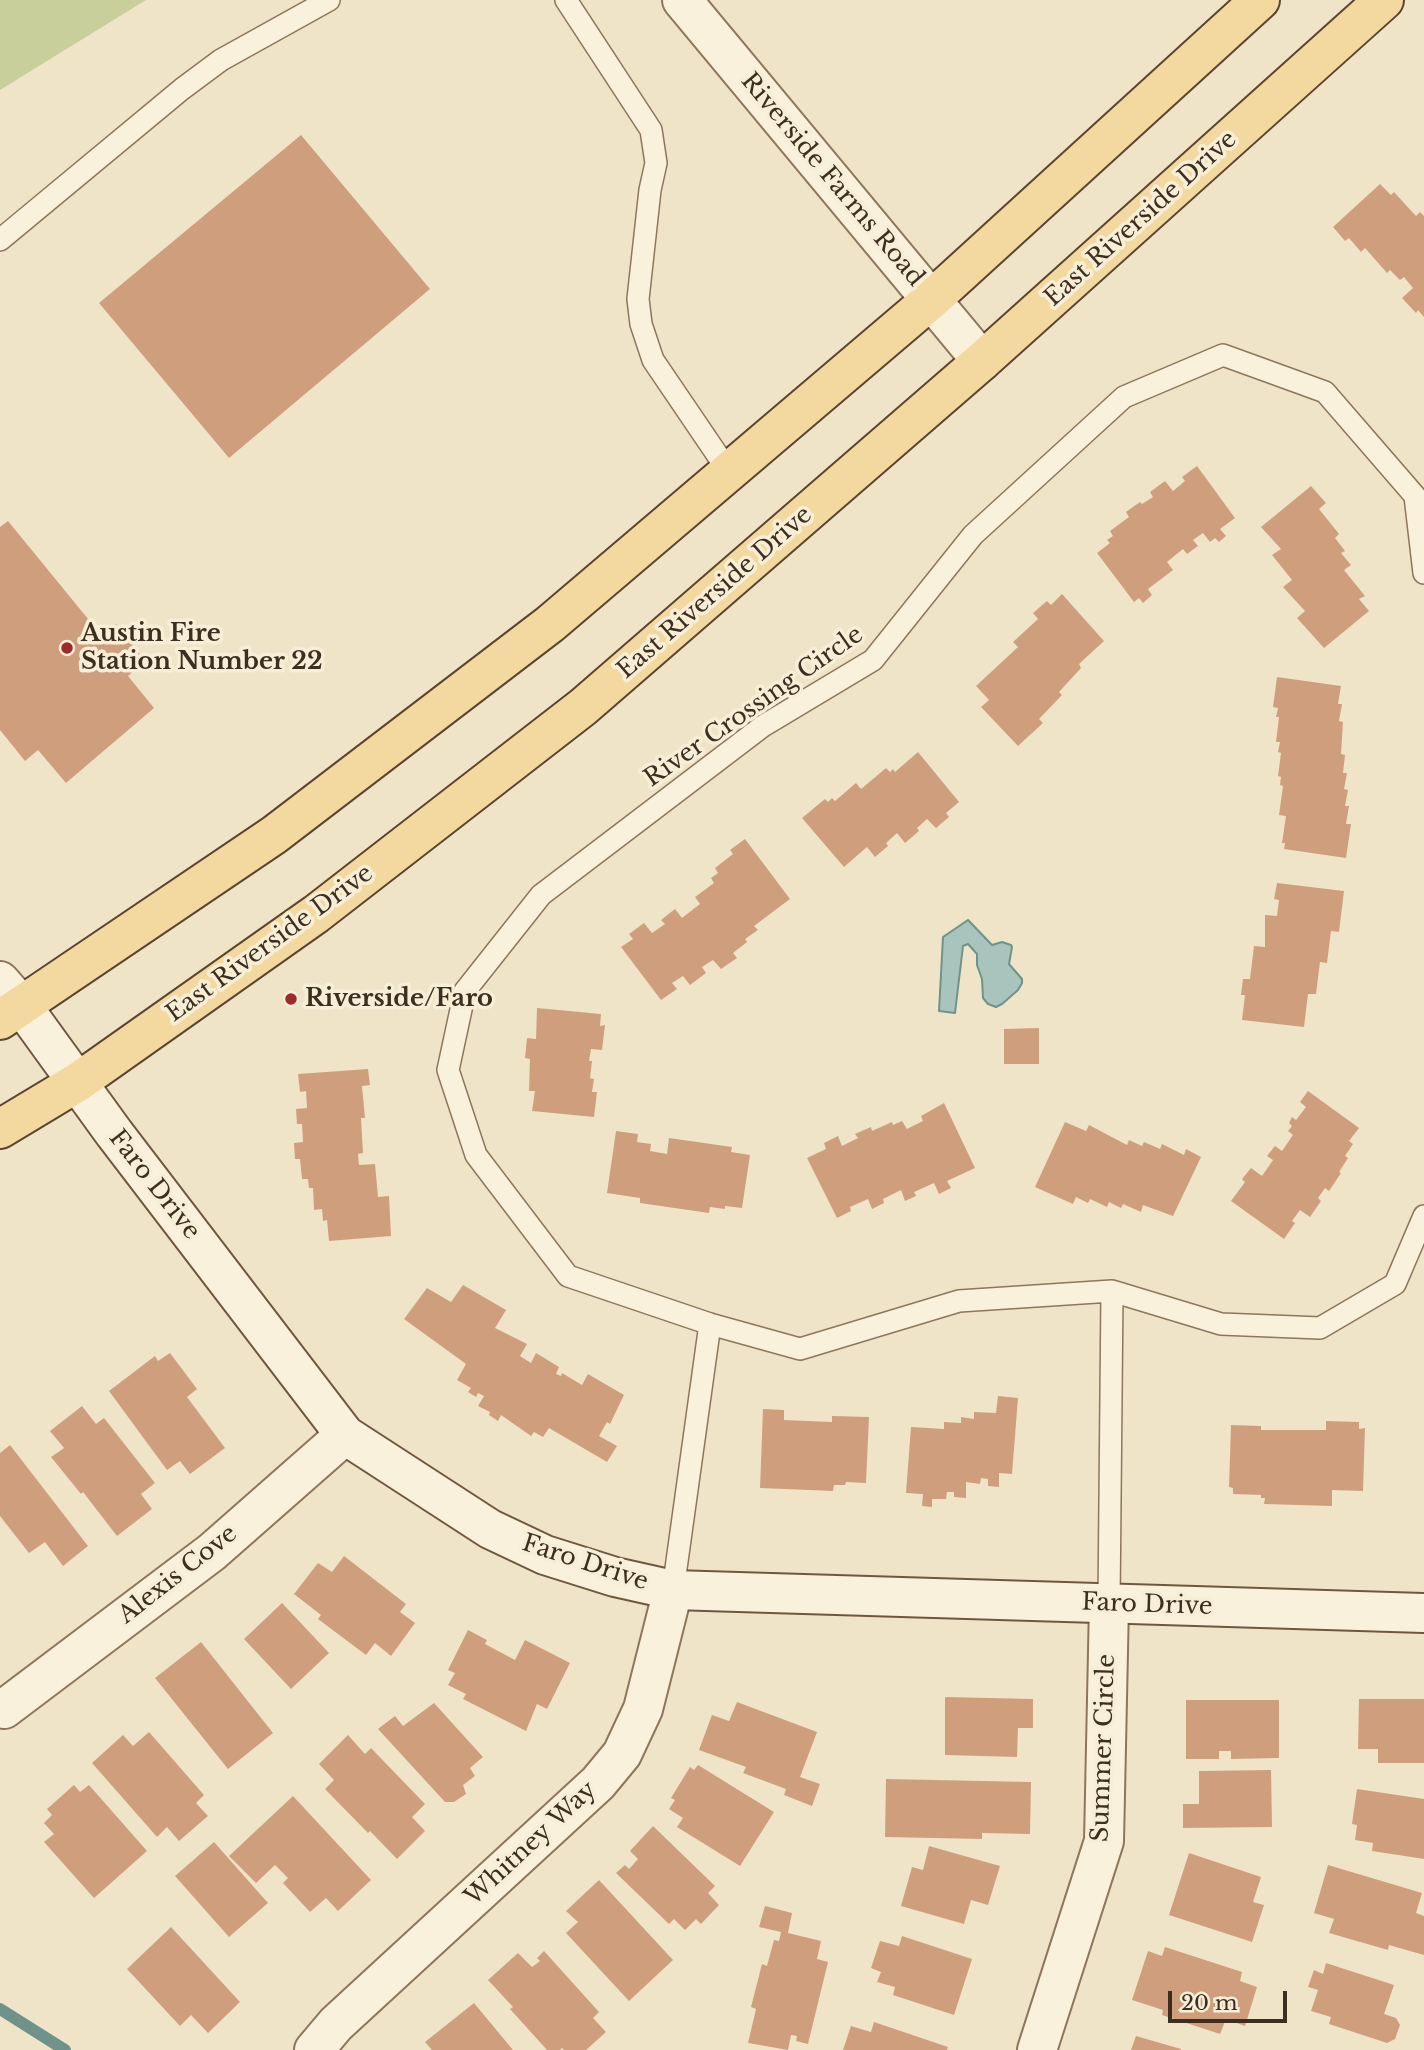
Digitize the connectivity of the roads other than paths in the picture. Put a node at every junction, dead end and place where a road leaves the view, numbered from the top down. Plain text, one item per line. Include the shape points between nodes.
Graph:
1 (329, 0) edge
2 (566, 0) edge
3 (682, 0) edge
4 (1260, 0) edge
5 (1384, 0) edge
6 (0, 240) edge
7 (932, 299) junction
8 (982, 361) junction
9 (729, 472) junction
10 (1424, 573) edge
11 (7, 1002) edge
12 (78, 1082) junction
13 (0, 1129) edge
14 (1424, 1216) edge
15 (1112, 1291) junction
16 (710, 1324) junction
17 (345, 1435) junction
18 (673, 1590) junction
19 (1109, 1604) junction
20 (1424, 1613) edge
21 (4, 1709) dead end
22 (314, 2050) edge
23 (1037, 2050) edge

1 - 6 lane via 221,60
2 - 9 lane via 650,130 656,163 638,299 641,324 653,360
3 - 7 street, Riverside Farms Road
4 - 7 main road
5 - 8 main road, East Riverside Drive
7 - 8 street, Riverside Farms Road
7 - 9 main road
8 - 12 main road, East Riverside Drive via 583,707 316,914
9 - 11 main road via 551,624 274,835
10 - 16 lane, River Crossing Circle via 1415,496 1325,392 1223,355 1124,397 973,535 873,660 763,726 541,895 465,990 448,1070 476,1156 568,1276
11 - 12 street, Faro Drive
12 - 13 main road, East Riverside Drive
12 - 17 street, Faro Drive
14 - 15 lane, River Crossing Circle via 1395,1284 1320,1328 1221,1324
15 - 16 lane, River Crossing Circle via 960,1301 800,1349
15 - 19 lane
16 - 18 lane
17 - 18 street, Faro Drive via 501,1535 545,1555
17 - 21 street, Alexis Cove via 212,1552
18 - 19 street, Faro Drive
18 - 22 street, Whitney Way via 643,1709 622,1754 598,1783 336,2024
19 - 20 street, Faro Drive
19 - 23 street, Summer Circle via 1104,1842

